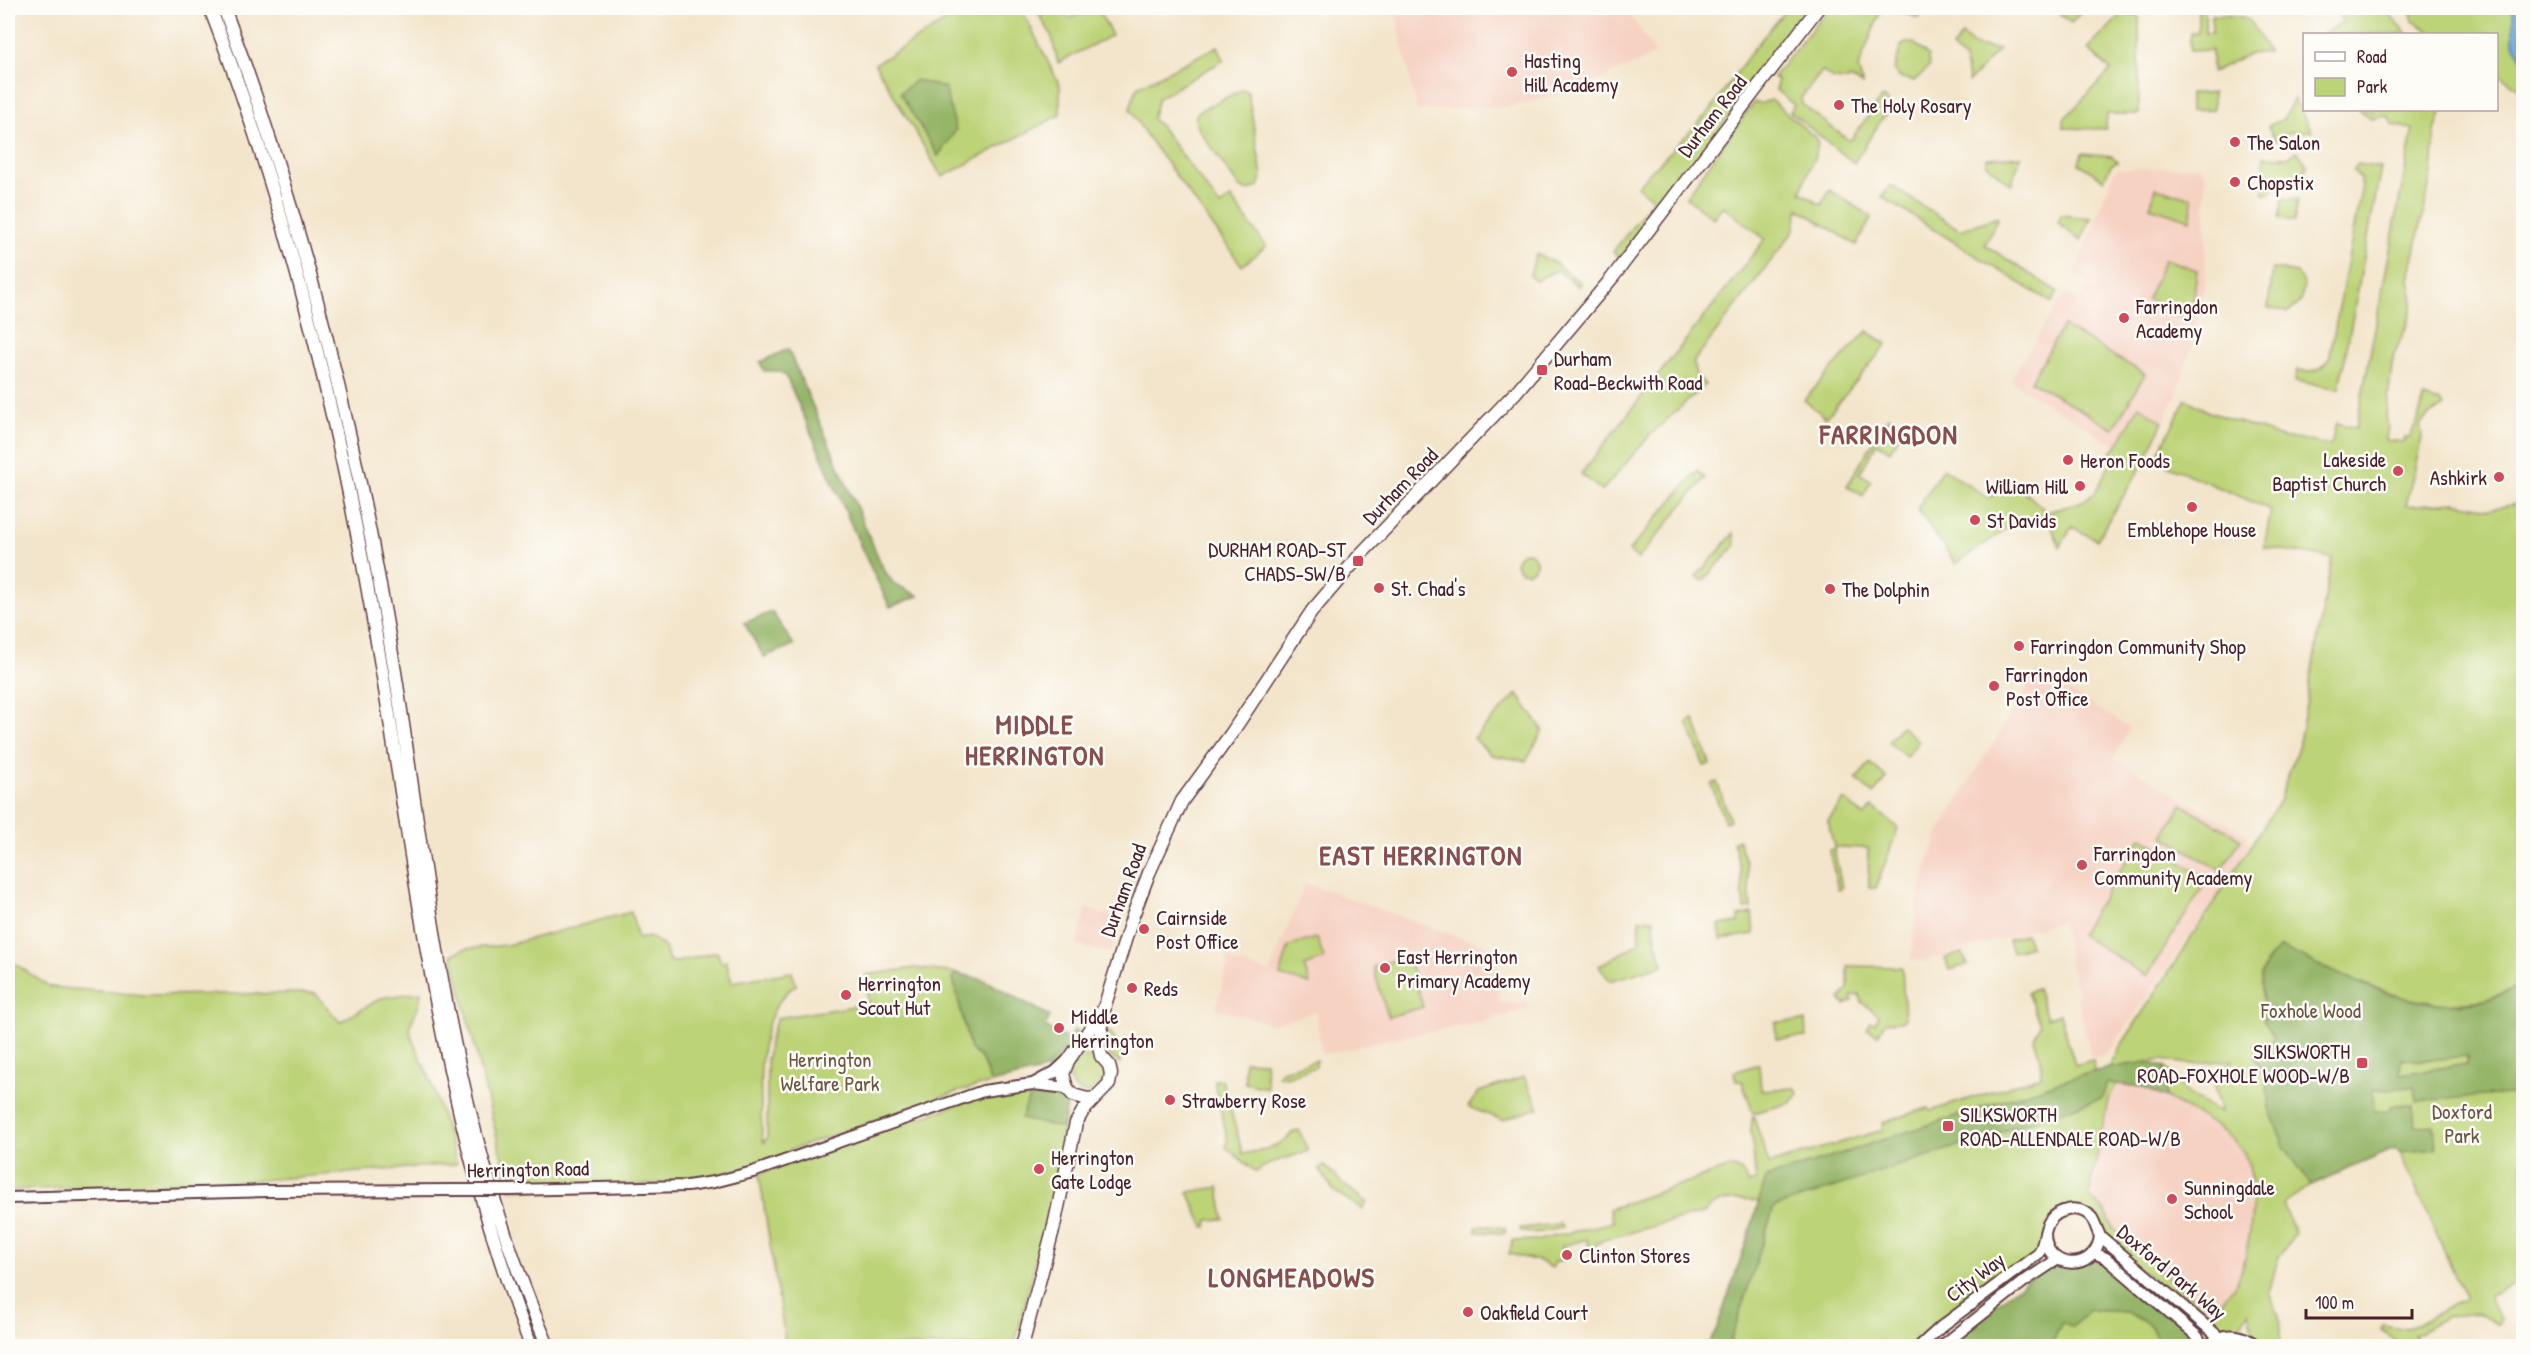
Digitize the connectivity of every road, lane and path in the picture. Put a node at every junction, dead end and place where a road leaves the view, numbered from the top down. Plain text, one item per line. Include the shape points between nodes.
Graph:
1 (210, 8) edge
2 (224, 8) edge
3 (1818, 8) edge
4 (1823, 8) edge
5 (1797, 38) junction
6 (1106, 1005) junction
7 (1071, 1058) junction
8 (1105, 1061) junction
9 (1033, 1084) junction
10 (1070, 1091) junction
11 (1095, 1098) junction
12 (1076, 1123) junction
13 (8, 1198) edge
14 (2045, 1234) junction
15 (2100, 1236) junction
16 (2094, 1253) junction
17 (2058, 1259) junction
18 (2220, 1338) junction
19 (531, 1347) edge
20 (548, 1347) edge
21 (1022, 1347) edge
22 (1920, 1347) edge
23 (1942, 1347) edge
24 (2203, 1347) edge
25 (2209, 1347) edge
26 (2257, 1347) edge

1 - 19 highway via 262,153 318,350 354,511 431,981 453,1084 489,1226
2 - 20 highway via 274,147 330,346 391,648 448,1008 500,1217
3 - 5 highway, Durham Road
4 - 5 highway, Durham Road
5 - 6 highway, Durham Road via 1612,278 1516,392 1312,611 1176,813 1132,918
6 - 7 highway, Durham Road
6 - 8 highway, Durham Road via 1100,1037
7 - 8 highway via 1085,1051
7 - 9 main road, Herrington Road
7 - 10 highway, Durham Road via 1063,1074
8 - 11 highway, Durham Road via 1111,1074 1109,1084
9 - 10 main road, Herrington Road
9 - 13 main road, Herrington Road, bridge via 983,1091 753,1172 687,1186
10 - 11 highway
10 - 12 highway, Durham Road
11 - 12 highway, Durham Road
12 - 21 highway, Durham Road
14 - 15 main road, Doxford Park Way via 2051,1219 2072,1209 2092,1219
14 - 17 main road via 2048,1248
14 - 22 main road, City Way via 2038,1254
15 - 16 main road, Doxford Park Way
15 - 18 main road, Doxford Park Way
16 - 17 main road, Doxford Park Way via 2072,1263
16 - 24 main road, Doxford Park Way via 2106,1258 2197,1336
17 - 23 main road, City Way
18 - 25 main road, Doxford Park Way
18 - 26 main road, Doxford Park Way via 2235,1335

